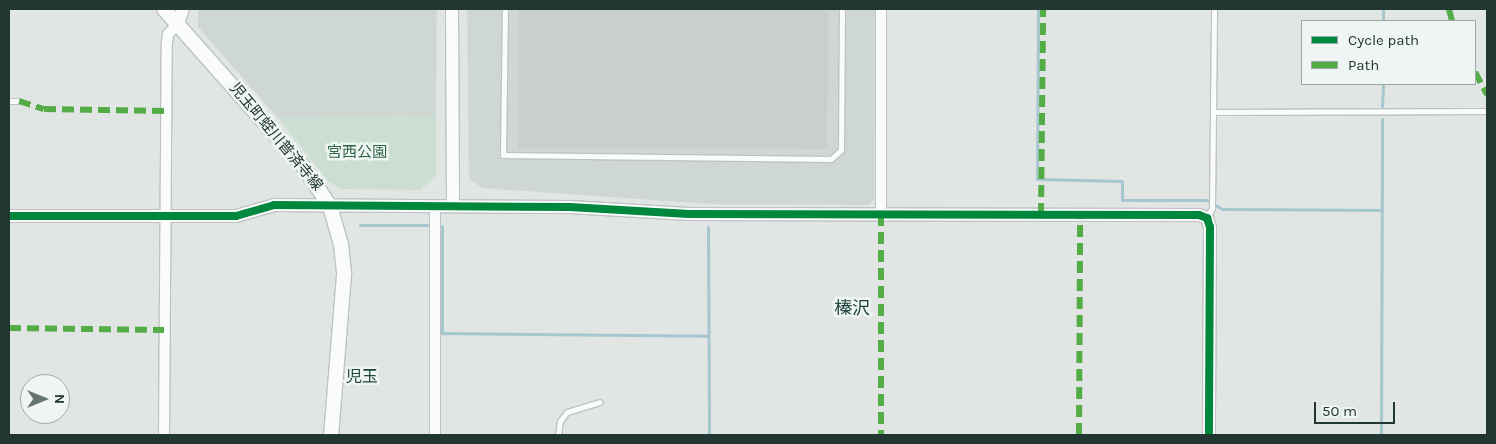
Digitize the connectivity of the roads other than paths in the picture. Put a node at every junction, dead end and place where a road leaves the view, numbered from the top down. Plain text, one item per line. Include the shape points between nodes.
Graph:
1 (164, 9) edge
2 (183, 9) edge
3 (452, 9) edge
4 (504, 9) edge
5 (842, 9) edge
6 (881, 9) edge
7 (1214, 9) edge
8 (178, 24) junction
9 (9, 101) edge
10 (19, 101) dead end
11 (1487, 111) edge
12 (1214, 112) junction
13 (330, 206) junction
14 (435, 206) junction
15 (453, 206) junction
16 (165, 214) junction
17 (881, 214) junction
18 (9, 216) edge
19 (1207, 218) junction
20 (599, 402) dead end
21 (164, 435) edge
22 (331, 435) edge
23 (435, 435) edge
24 (558, 435) edge
25 (1209, 435) edge

1 - 8 main road, 児玉町蛭川普済寺線
2 - 8 street
3 - 15 street
4 - 5 lane via 503,156 831,159 841,150
6 - 17 street
7 - 12 lane
8 - 13 main road, 児玉町蛭川普済寺線 via 304,166
8 - 16 street via 168,34 167,43
9 - 10 lane
11 - 12 lane
12 - 19 lane via 1212,208
13 - 14 street
13 - 16 street via 274,205 236,216
13 - 22 main road, 児玉町蛭川普済寺線 via 342,244 344,275
14 - 15 street
14 - 23 street
15 - 17 street via 689,214
16 - 18 street
16 - 21 street
17 - 19 street
19 - 25 street via 1210,227
20 - 24 lane via 567,412 560,422

